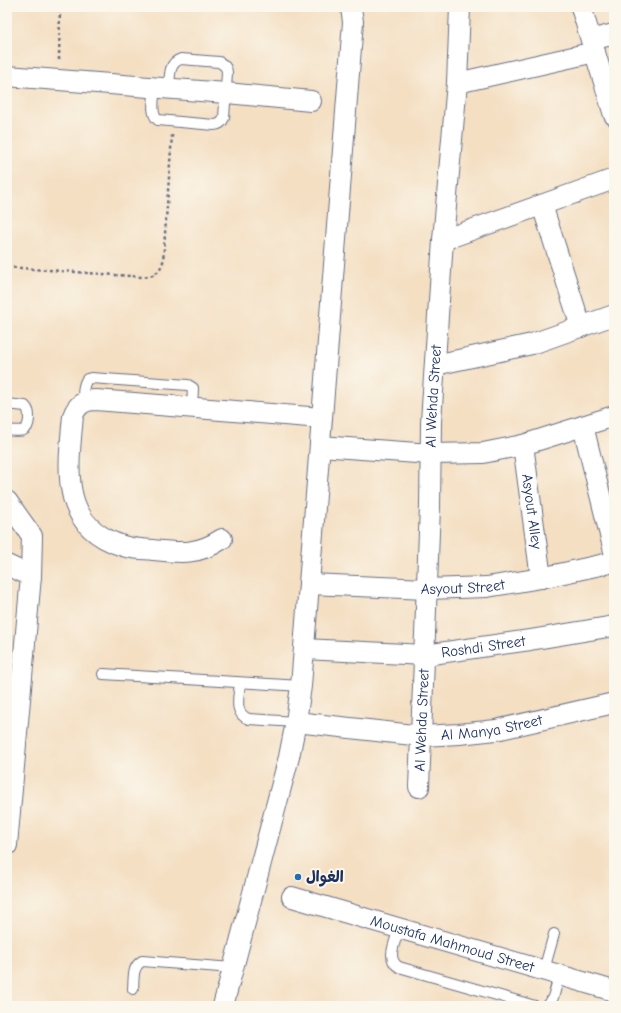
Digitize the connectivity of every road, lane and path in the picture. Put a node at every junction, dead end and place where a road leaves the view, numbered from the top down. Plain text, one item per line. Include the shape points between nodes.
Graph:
1 (60, 7) edge
2 (351, 7) edge
3 (460, 7) edge
4 (581, 7) edge
5 (614, 34) edge
6 (593, 46) junction
7 (7, 76) edge
8 (58, 80) junction
9 (457, 83) junction
10 (162, 88) junction
11 (226, 93) junction
12 (310, 101) dead end
13 (614, 115) edge
14 (173, 122) junction
15 (614, 179) edge
16 (542, 205) junction
17 (443, 240) junction
18 (7, 266) edge
19 (614, 316) edge
20 (581, 327) junction
21 (435, 365) junction
22 (7, 404) edge
23 (614, 416) edge
24 (322, 418) junction
25 (583, 426) junction
26 (7, 430) edge
27 (523, 445) junction
28 (320, 446) junction
29 (431, 454) junction
30 (607, 491) edge
31 (7, 501) edge
32 (222, 539) dead end
33 (614, 551) edge
34 (614, 562) edge
35 (7, 565) edge
36 (31, 576) junction
37 (541, 578) junction
38 (309, 584) junction
39 (427, 589) junction
40 (614, 626) edge
41 (304, 649) junction
42 (425, 655) junction
43 (103, 674) dead end
44 (240, 683) junction
45 (14, 684) edge
46 (301, 686) junction
47 (614, 703) edge
48 (296, 722) junction
49 (422, 736) junction
50 (420, 787) dead end
51 (8, 825) edge
52 (7, 845) edge
53 (292, 897) dead end
54 (399, 928) junction
55 (554, 934) dead end
56 (233, 968) junction
57 (551, 973) junction
58 (133, 989) dead end
59 (614, 991) edge
60 (223, 1006) edge
61 (535, 1006) edge
62 (547, 1006) edge

1 - 8 path
2 - 24 street via 353,22
3 - 9 street, Al Wehda Street
4 - 6 street
5 - 6 street
6 - 9 street
6 - 13 street
7 - 8 street
8 - 10 street
9 - 17 street, Al Wehda Street
10 - 11 street
10 - 11 lane via 173,64 181,59 223,64 227,68
10 - 14 lane via 153,113 158,120
11 - 12 street
11 - 14 lane via 224,118 218,125
14 - 18 path via 163,262 160,270 152,276 143,277
15 - 16 street
16 - 17 street
16 - 20 street
17 - 21 street, Al Wehda Street
19 - 20 street
20 - 21 street via 532,344
21 - 29 street, Al Wehda Street
22 - 26 lane via 25,406 29,414 26,428
23 - 25 street
24 - 28 street
24 - 32 street via 96,400 80,405 73,416 70,475 72,494 79,513 90,528 106,540 124,547 177,553 201,550
25 - 27 street
25 - 30 street
27 - 29 street via 483,453
27 - 37 street, Asyout Alley
28 - 29 street
28 - 38 street
29 - 39 street, Al Wehda Street
30 - 33 street
31 - 36 street via 32,536
34 - 37 street, Asyout Street
35 - 36 street
36 - 45 street
37 - 39 street, Asyout Street via 487,587
38 - 39 street, Asyout Street
38 - 41 street
39 - 42 street, Al Wehda Street
40 - 42 street, Roshdi Street
41 - 42 street, Roshdi Street
41 - 46 street
42 - 49 street, Al Wehda Street
43 - 44 lane
44 - 46 lane
44 - 48 lane via 238,708 244,717
45 - 51 street
46 - 48 street
47 - 49 street, Al Manya Street via 496,730
48 - 49 street, Al Manya Street
48 - 56 street
49 - 50 street, Al Wehda Street
51 - 52 street
53 - 54 street, Moustafa Mahmoud Street
54 - 57 street, Moustafa Mahmoud Street
54 - 61 lane via 392,959 399,967
55 - 57 lane
56 - 58 lane via 142,961 134,969
56 - 60 street
57 - 59 street, Moustafa Mahmoud Street
57 - 62 lane via 552,1000

